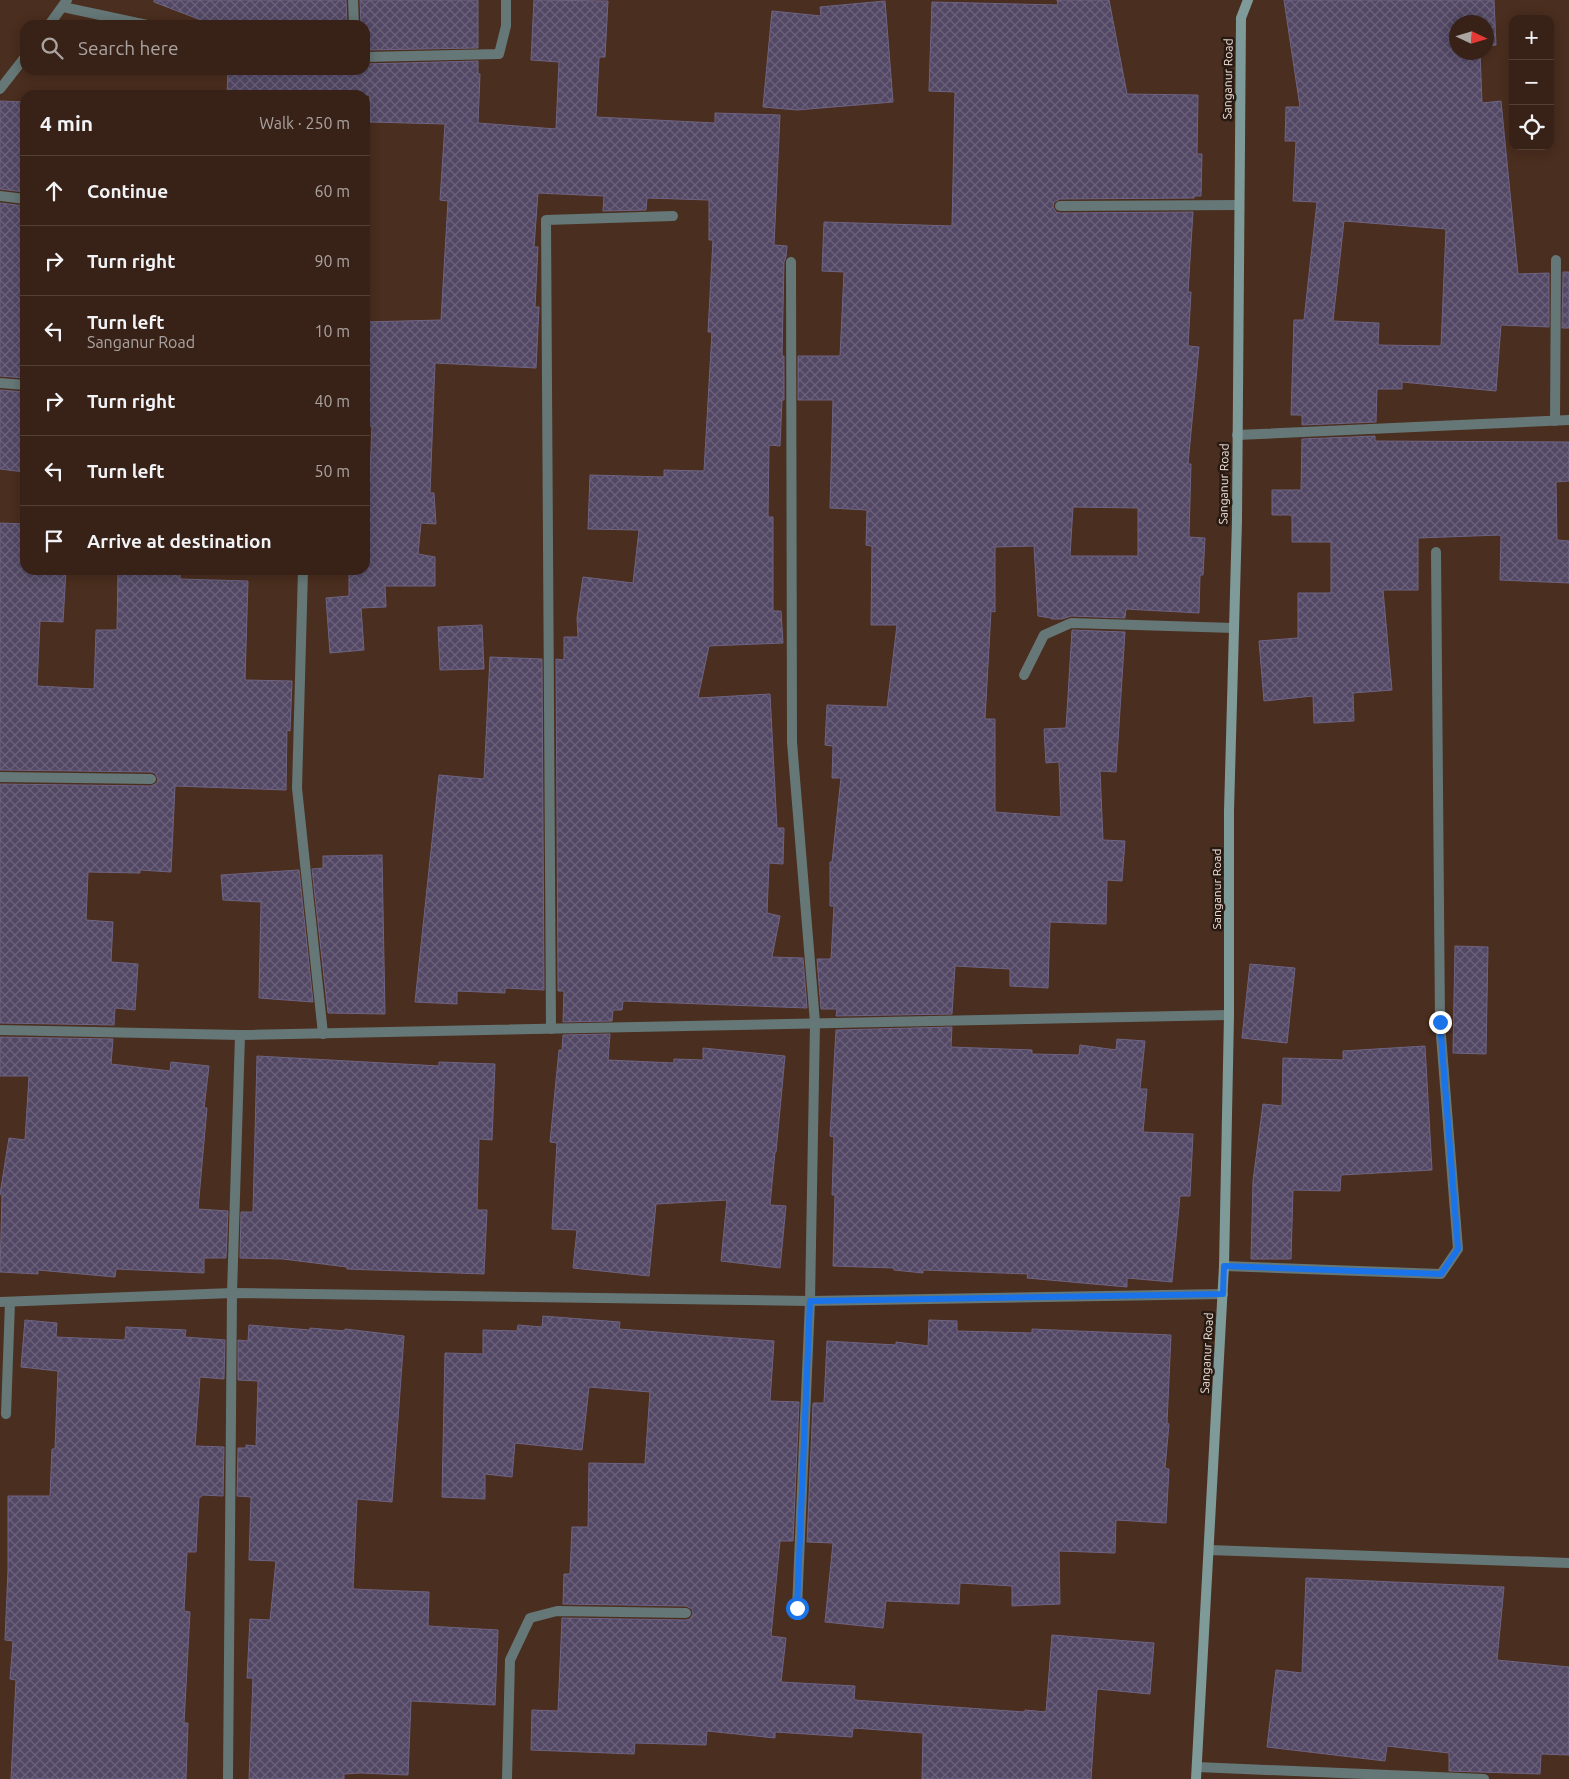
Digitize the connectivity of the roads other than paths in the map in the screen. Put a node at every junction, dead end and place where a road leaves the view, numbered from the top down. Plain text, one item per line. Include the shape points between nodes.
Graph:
1 (353, 0) edge
2 (506, 0) edge
3 (1248, 0) edge
4 (65, 3) edge
5 (53, 20) edge
6 (128, 20) edge
7 (354, 20) edge
8 (370, 57) edge
9 (20, 64) edge
10 (0, 90) edge
11 (0, 196) edge
12 (20, 198) edge
13 (1239, 205) junction
14 (1060, 206) dead end
15 (673, 216) dead end
16 (1556, 260) dead end
17 (791, 262) dead end
18 (0, 383) edge
19 (20, 385) edge
20 (1569, 420) edge
21 (1555, 421) junction
22 (1237, 435) junction
23 (1436, 552) dead end
24 (303, 575) edge
25 (1234, 628) junction
26 (1024, 675) dead end
27 (0, 777) edge
28 (151, 779) dead end
29 (1229, 1015) junction
30 (815, 1023) junction
31 (551, 1029) junction
32 (0, 1030) edge
33 (323, 1034) junction
34 (240, 1035) junction
35 (1224, 1266) junction
36 (232, 1293) junction
37 (1223, 1294) junction
38 (810, 1301) junction
39 (5, 1302) edge
40 (6, 1414) dead end
41 (1209, 1550) junction
42 (1569, 1563) edge
43 (797, 1608) dead end
44 (686, 1613) dead end
45 (1197, 1766) junction
46 (228, 1779) edge
47 (507, 1779) edge
48 (1196, 1779) edge
49 (1484, 1779) edge

1 - 7 street
2 - 8 street via 506,26 499,54
3 - 13 main road, Sanganur Road via 1241,18
4 - 5 street
4 - 6 street
9 - 10 street
11 - 12 street
13 - 14 street
13 - 22 main road, Sanganur Road
15 - 31 street via 546,220
16 - 21 street
17 - 30 street via 792,742
18 - 19 street
20 - 21 street
21 - 22 street
22 - 25 main road, Sanganur Road
23 - 35 street via 1440,1022 1458,1249 1441,1274
24 - 33 street via 297,788
25 - 26 street via 1071,623 1044,635
25 - 29 main road, Sanganur Road via 1229,810
27 - 28 street
29 - 30 street
29 - 35 main road, Sanganur Road
30 - 31 street
30 - 38 street
31 - 33 street
32 - 34 street
33 - 34 street
34 - 36 street
35 - 37 main road, Sanganur Road
36 - 38 street
36 - 39 street
36 - 46 street
37 - 38 street
37 - 41 main road, Sanganur Road
38 - 43 street
39 - 40 street
41 - 42 street
41 - 45 main road, Sanganur Road
44 - 47 street via 557,1612 530,1618 510,1660
45 - 48 main road, Sanganur Road
45 - 49 street

